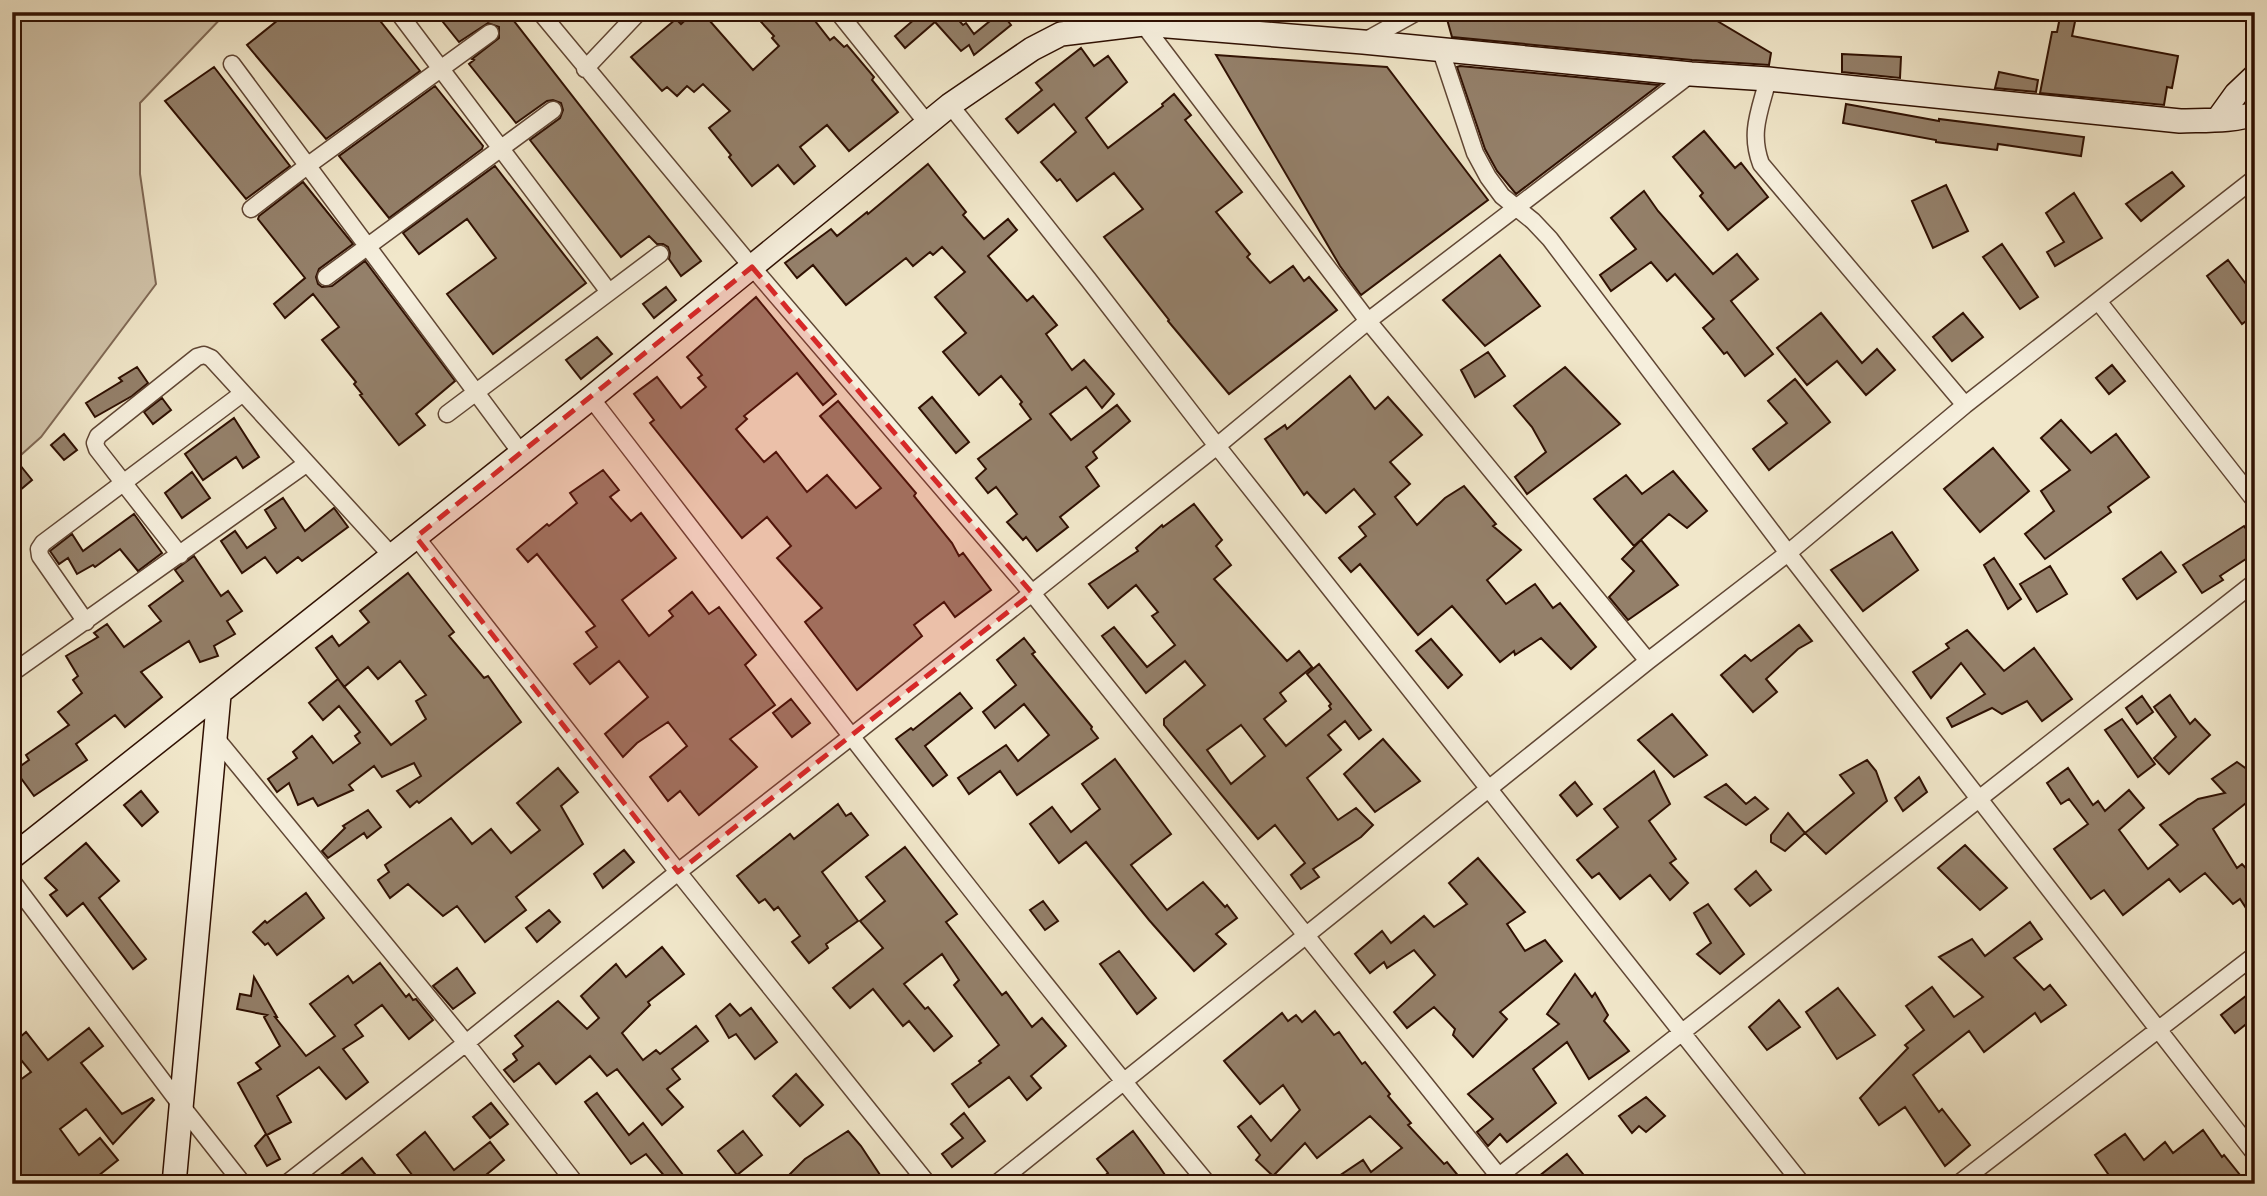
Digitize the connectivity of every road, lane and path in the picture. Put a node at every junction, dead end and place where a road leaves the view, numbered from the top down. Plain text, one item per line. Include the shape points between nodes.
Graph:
1 (398, 12) edge
2 (540, 12) edge
3 (639, 12) edge
4 (838, 12) edge
5 (1417, 12) edge
6 (1141, 18) edge
7 (489, 33) dead end
8 (1363, 42) junction
9 (1441, 51) junction
10 (232, 64) dead end
11 (442, 68) junction
12 (585, 69) junction
13 (1691, 75) junction
14 (2255, 76) edge
15 (1768, 79) junction
16 (950, 105) junction
17 (553, 110) dead end
18 (2255, 113) edge
19 (2218, 119) junction
20 (927, 124) junction
21 (502, 148) junction
22 (307, 166) junction
23 (2255, 178) edge
24 (1517, 206) junction
25 (251, 209) dead end
26 (367, 246) junction
27 (660, 254) dead end
28 (752, 267) junction
29 (326, 277) dead end
30 (609, 292) junction
31 (2098, 301) junction
32 (1368, 321) junction
33 (243, 393) junction
34 (477, 394) junction
35 (591, 398) junction
36 (1965, 405) junction
37 (447, 414) dead end
38 (1217, 446) junction
39 (521, 453) junction
40 (306, 464) junction
41 (123, 483) junction
42 (2255, 501) edge
43 (416, 537) junction
44 (1788, 553) junction
45 (180, 555) junction
46 (391, 555) junction
47 (2255, 582) edge
48 (1032, 593) junction
49 (86, 622) junction
50 (1648, 662) junction
51 (12, 673) edge
52 (219, 695) junction
53 (852, 736) junction
54 (215, 737) junction
55 (1491, 789) junction
56 (1979, 798) junction
57 (12, 857) edge
58 (678, 872) junction
59 (12, 881) edge
60 (1306, 936) junction
61 (2255, 955) edge
62 (2157, 1029) junction
63 (1682, 1031) junction
64 (466, 1043) junction
65 (1124, 1082) junction
66 (180, 1104) junction
67 (2255, 1154) edge
68 (1498, 1181) edge
69 (174, 1184) edge
70 (243, 1184) edge
71 (286, 1184) edge
72 (576, 1184) edge
73 (928, 1184) edge
74 (996, 1184) edge
75 (1208, 1184) edge
76 (1802, 1184) edge
77 (1958, 1184) edge

1 - 11 street
2 - 12 street
3 - 12 street
4 - 20 street
5 - 8 street
6 - 8 street
6 - 16 street via 1061,34
6 - 32 street
7 - 11 street
8 - 9 street
9 - 13 street
9 - 24 street via 1475,153 1502,196
10 - 22 street
11 - 21 street
11 - 22 street
12 - 28 street
13 - 15 street
13 - 24 street
14 - 19 street
15 - 19 street via 2180,121
15 - 36 street via 1754,146 1760,164
16 - 20 street
16 - 38 street
17 - 21 street
18 - 19 street
20 - 28 street
21 - 26 street
21 - 30 street
22 - 25 street
22 - 26 street
23 - 31 street
24 - 32 street
24 - 44 street via 1550,239
26 - 29 street
26 - 34 street
27 - 30 street
28 - 35 street
28 - 48 street
30 - 34 street
31 - 36 street
31 - 42 street
32 - 38 street
32 - 50 street
33 - 40 street
33 - 41 street
33 - 41 street via 211,358 197,357 98,436 97,449
34 - 37 street
34 - 39 street
35 - 39 street
35 - 53 street
36 - 44 street
38 - 48 street
38 - 55 street
39 - 43 street
40 - 45 street
40 - 46 street
41 - 45 street
41 - 49 street via 39,549
43 - 46 street
43 - 58 street
44 - 50 street
44 - 56 street
45 - 49 street
46 - 52 street
47 - 56 street
48 - 53 street
48 - 60 street
49 - 51 street
50 - 55 street
52 - 54 street
52 - 57 street
53 - 58 street
53 - 65 street
54 - 64 street
54 - 66 street
55 - 60 street
55 - 63 street
56 - 62 street
56 - 63 street
58 - 64 street
58 - 73 street
59 - 66 street
60 - 65 street
60 - 68 street
61 - 62 street
62 - 67 street
62 - 77 street
63 - 68 street
63 - 76 street
64 - 71 street
64 - 72 street
65 - 74 street
65 - 75 street
66 - 69 street
66 - 70 street

